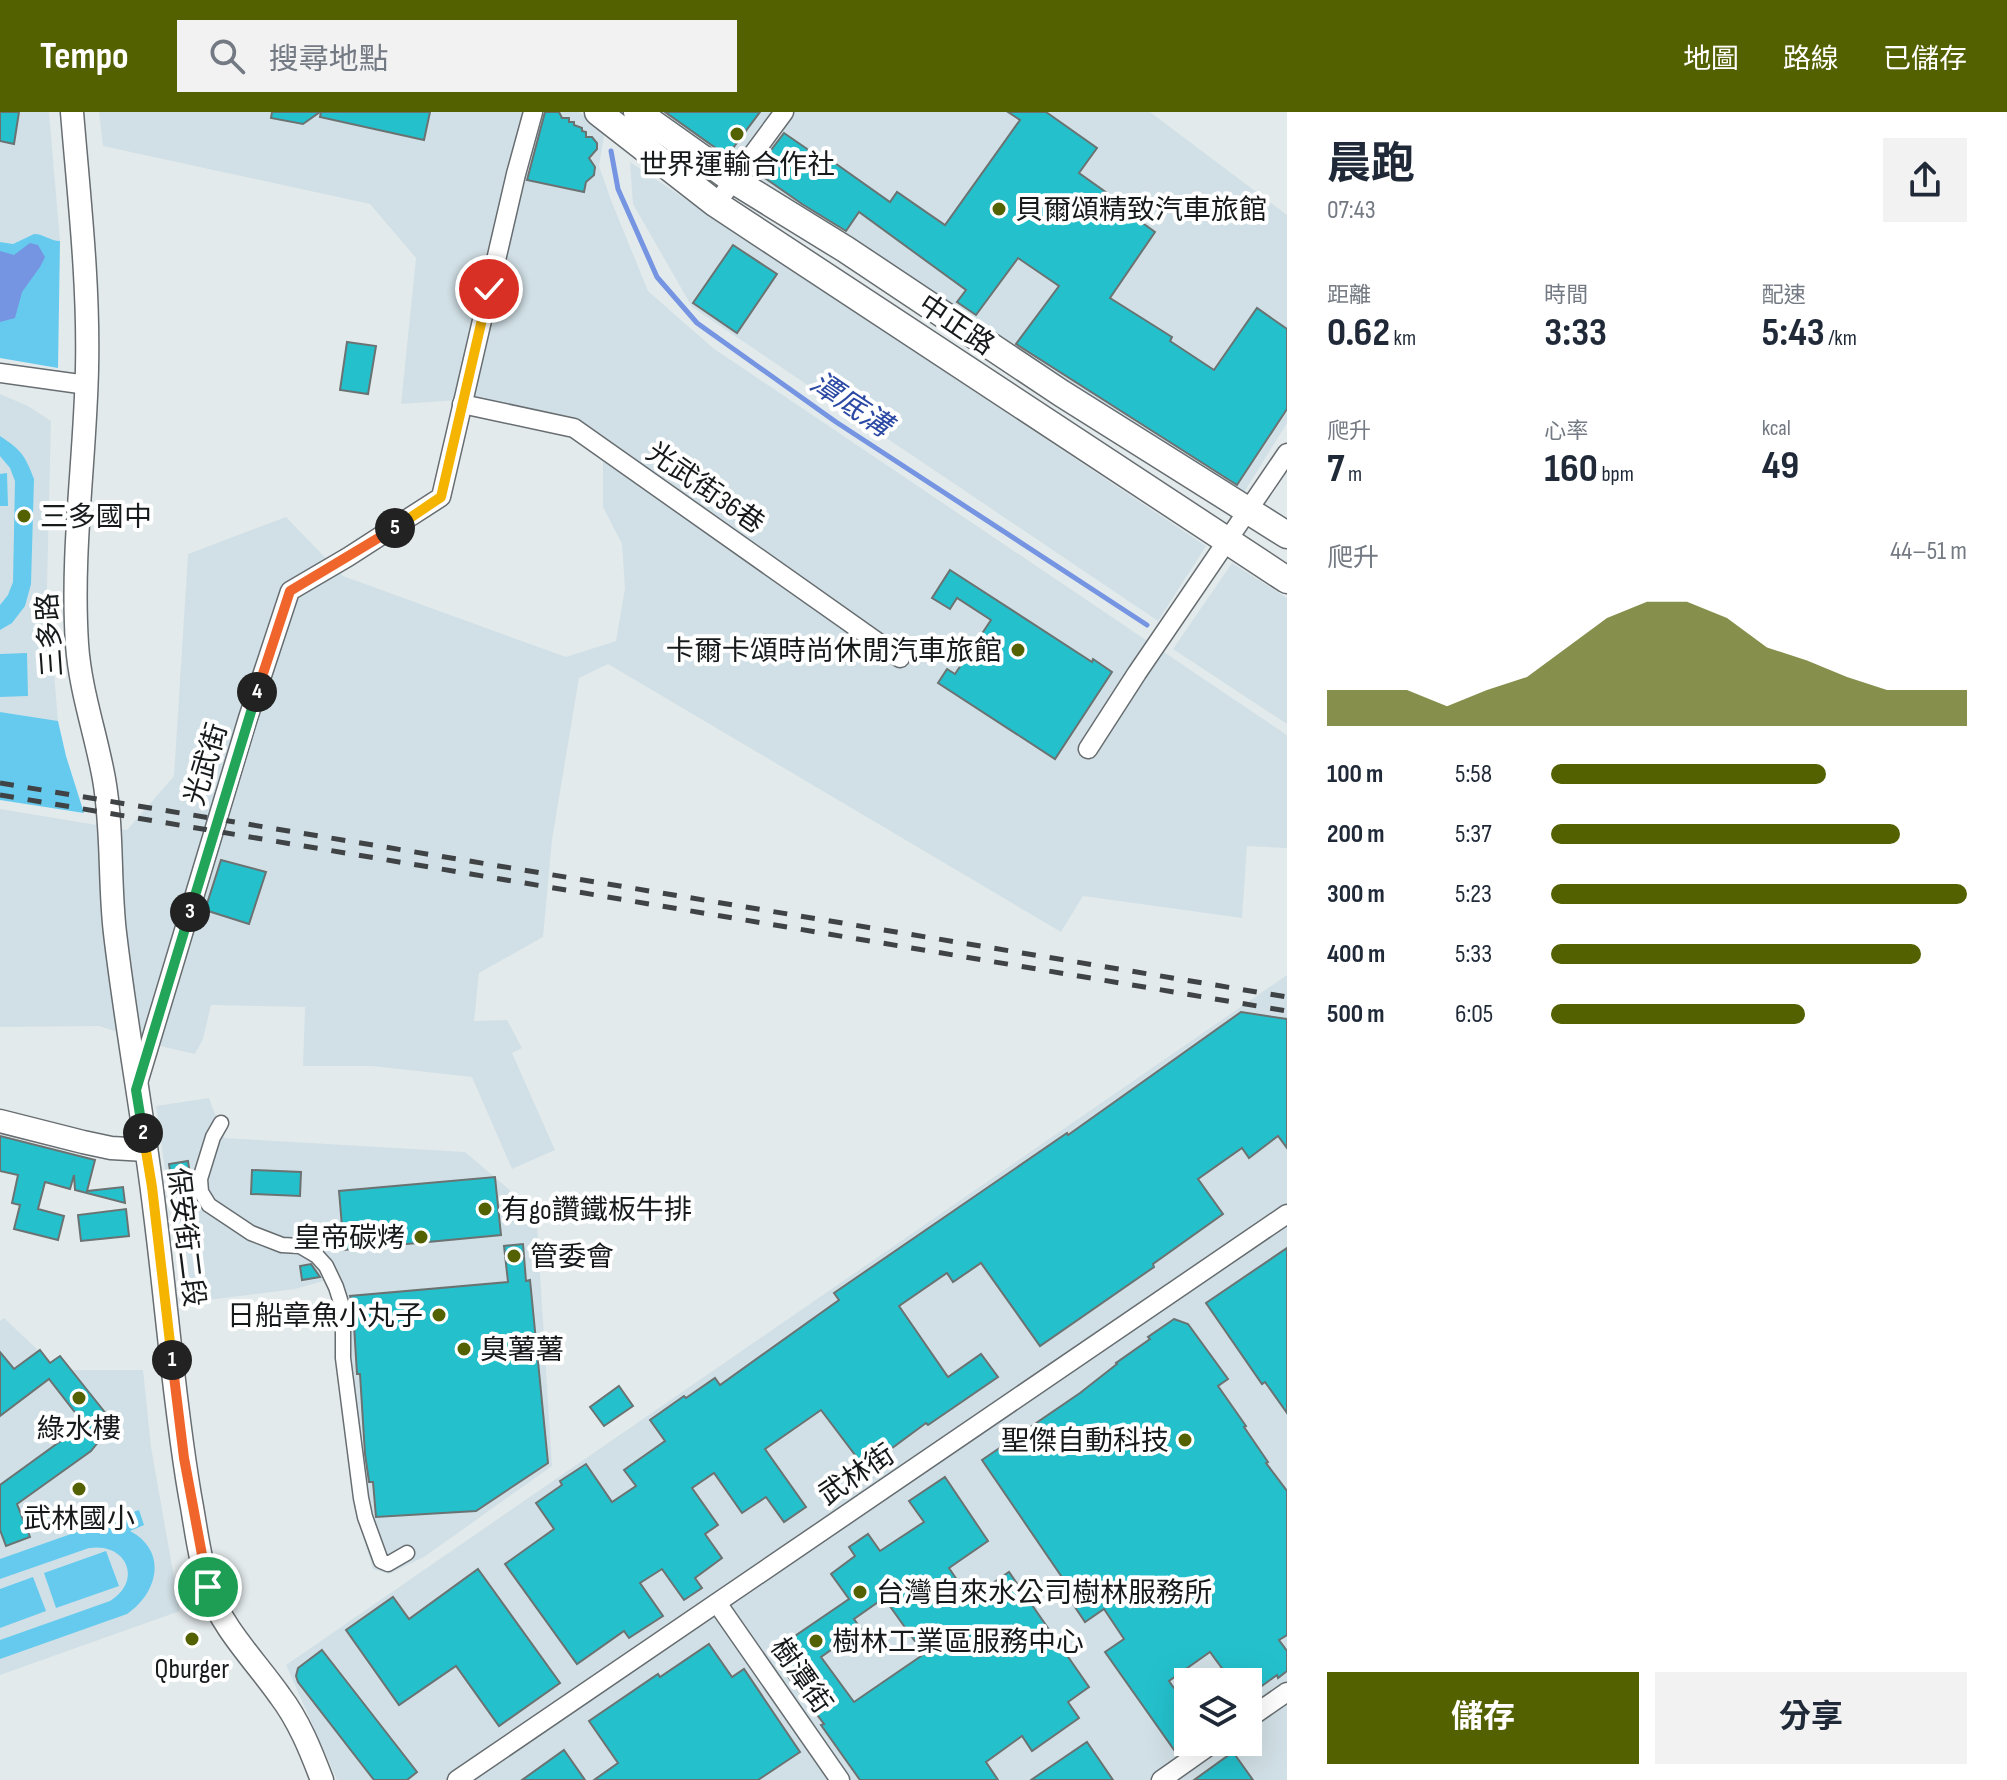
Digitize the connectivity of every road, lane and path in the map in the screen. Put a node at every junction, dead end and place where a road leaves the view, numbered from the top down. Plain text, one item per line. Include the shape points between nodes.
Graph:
1 (72, 112) edge
2 (533, 112) edge
3 (598, 112) edge
4 (637, 112) edge
5 (784, 112) edge
6 (733, 180) junction
7 (716, 204) junction
8 (0, 373) edge
9 (87, 385) junction
10 (462, 404) junction
11 (1287, 453) edge
12 (1248, 511) junction
13 (1287, 535) edge
14 (1227, 540) junction
15 (1287, 580) edge
16 (900, 658) dead end
17 (1088, 749) dead end
18 (136, 1090) junction
19 (0, 1121) edge
20 (221, 1123) dead end
21 (146, 1150) junction
22 (1287, 1214) edge
23 (407, 1553) dead end
24 (717, 1603) junction
25 (1287, 1692) edge
26 (1262, 1709) edge
27 (1195, 1756) edge
28 (322, 1780) edge
29 (457, 1780) edge
30 (840, 1780) edge
31 (1161, 1780) edge

1 - 9 street, 三多路 via 88,312
2 - 10 street, 光武街
3 - 7 main road, 中正路
4 - 6 main road, 中正路
5 - 6 street
6 - 7 street
6 - 12 main road, 中正路
7 - 14 main road, 中正路
8 - 9 street
9 - 18 street, 三多路 via 74,601 77,651 104,781 114,929
10 - 16 street, 光武街36巷 via 574,428
10 - 18 street, 光武街 via 441,497 290,591
11 - 12 street
12 - 13 main road, 中正路
12 - 14 street
14 - 15 main road, 中正路
14 - 17 street
18 - 21 street, 三多路
19 - 21 street, 保安街二段 via 111,1148
20 - 23 street via 200,1179 201,1192 209,1205 251,1233 300,1246 326,1266 343,1309 344,1370 365,1517 381,1561 388,1564
21 - 28 street, 保安街二段 via 184,1458 208,1587 233,1634 308,1742
22 - 24 street, 武林街
24 - 29 street, 武林街
24 - 30 street, 樹潭街
25 - 26 street
27 - 31 street

